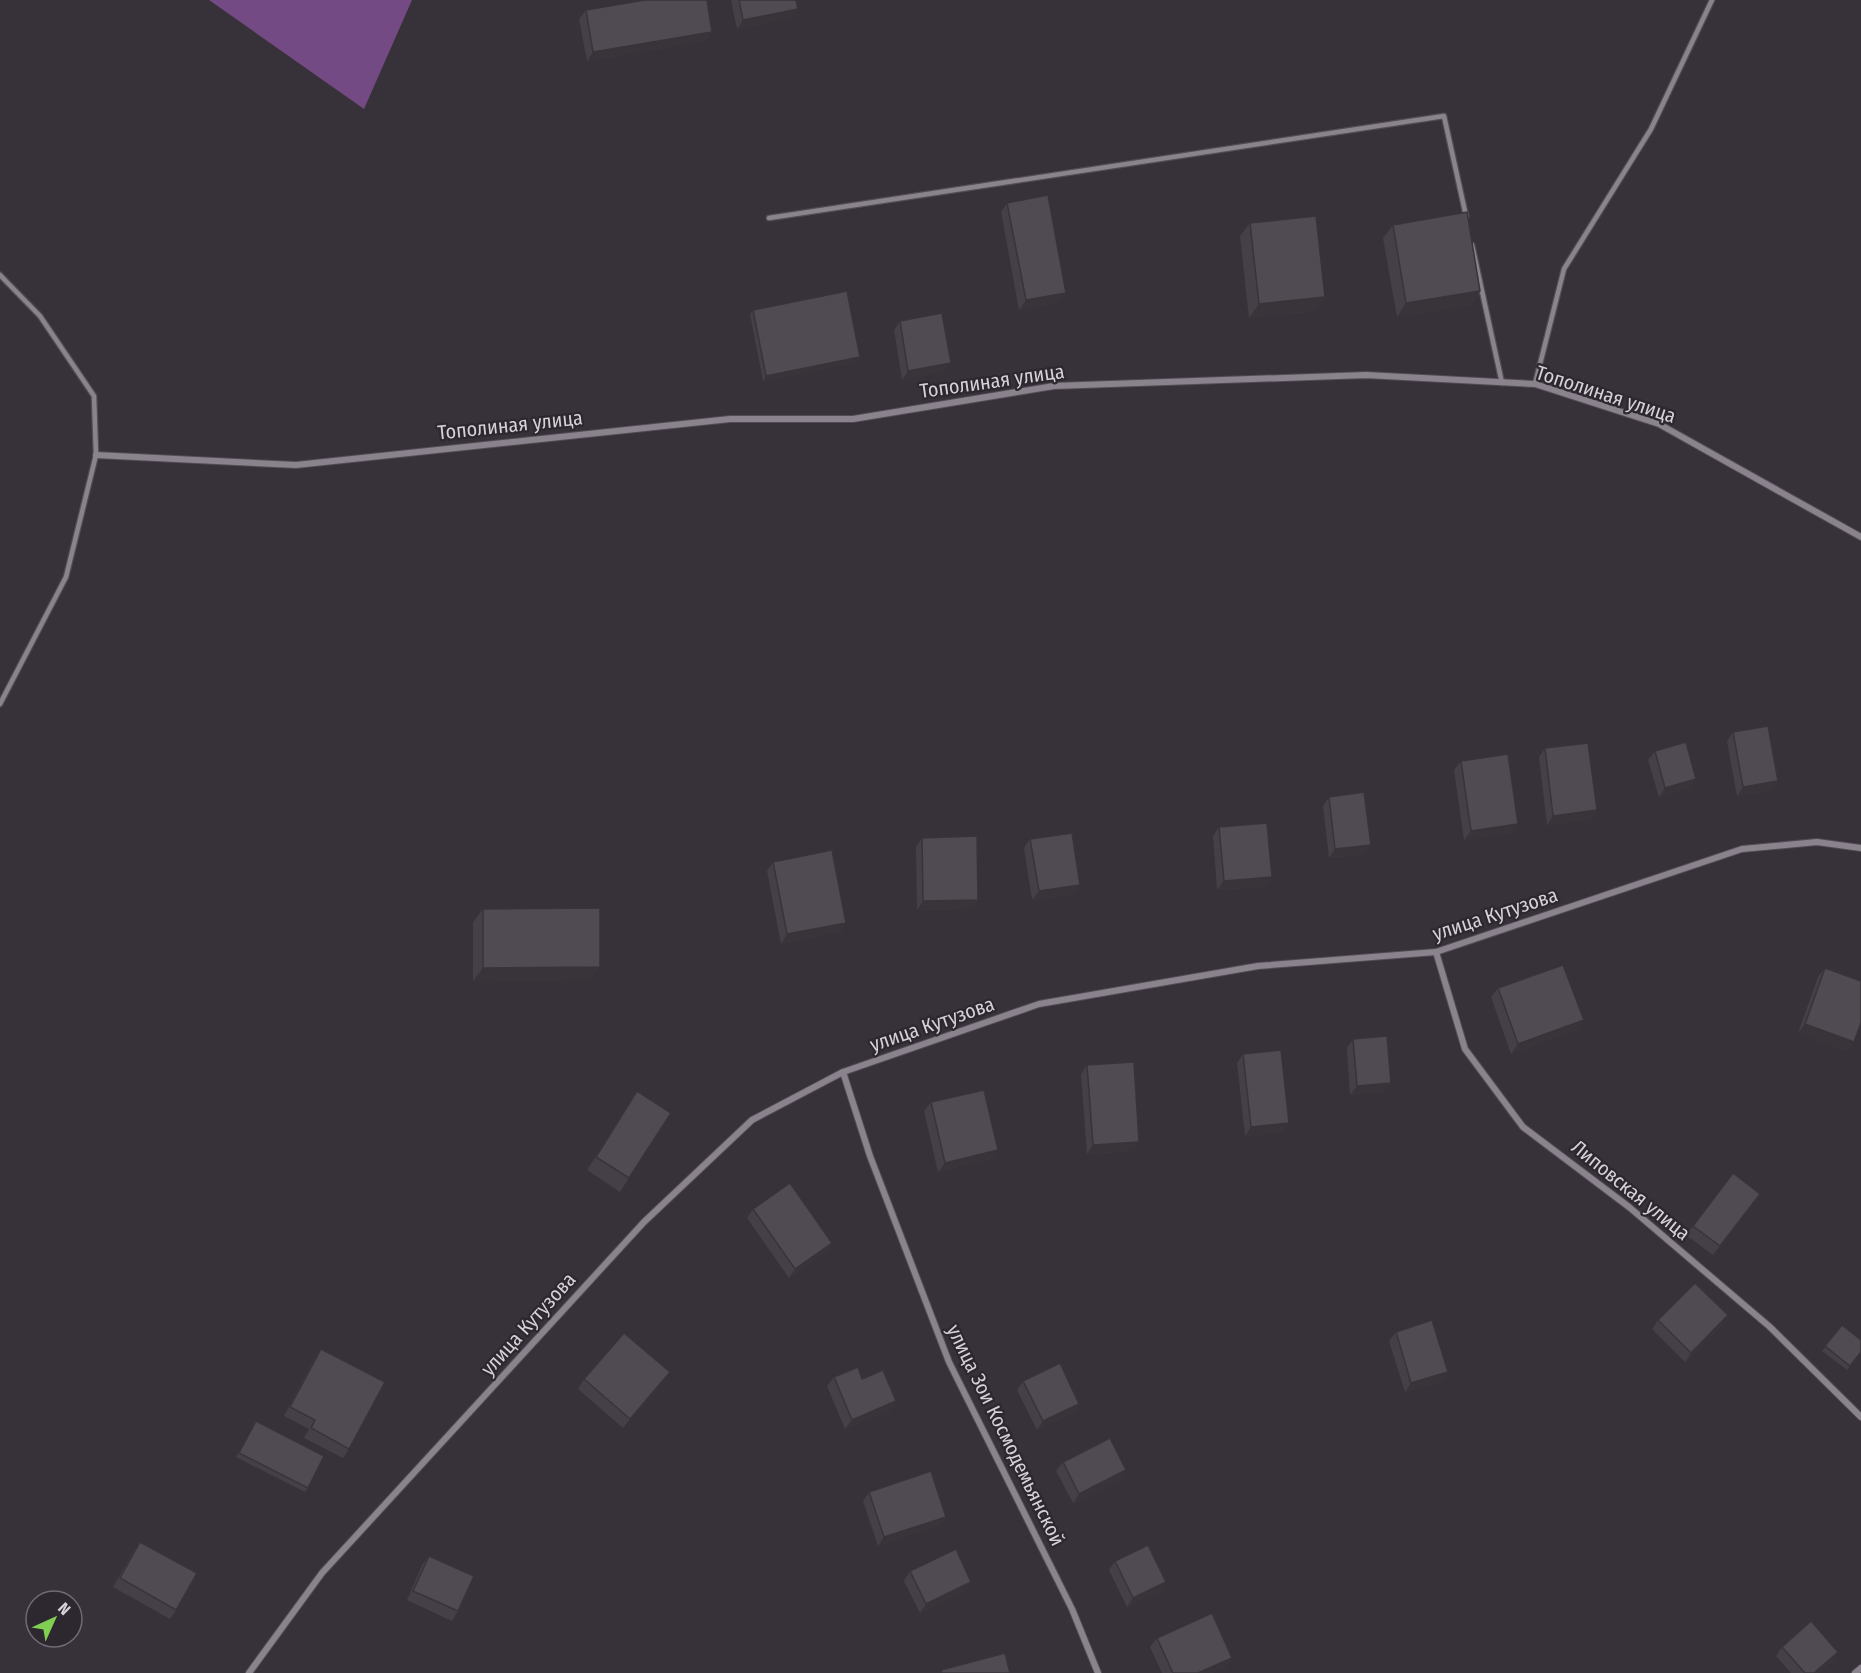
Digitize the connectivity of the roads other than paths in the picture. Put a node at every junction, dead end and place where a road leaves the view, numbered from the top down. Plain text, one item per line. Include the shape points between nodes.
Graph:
1 (1712, 0) edge
2 (769, 218) dead end
3 (1467, 220) edge
4 (1472, 243) edge
5 (0, 275) edge
6 (1503, 382) junction
7 (1535, 384) junction
8 (96, 455) junction
9 (1861, 537) edge
10 (0, 704) edge
11 (1861, 848) edge
12 (1436, 952) junction
13 (843, 1072) junction
14 (1861, 1417) edge
15 (1861, 1668) edge
16 (249, 1673) edge
17 (1098, 1673) edge
18 (1855, 1673) edge

1 - 7 lane via 1651,129 1564,269
2 - 3 lane via 1444,116
4 - 6 lane
5 - 8 lane via 40,316 94,396
6 - 7 street, Тополиная улица
6 - 8 street, Тополиная улица via 1366,375 1054,386 853,419 730,419 296,465
7 - 9 street, Тополиная улица via 1659,424
8 - 10 lane via 66,577
11 - 12 street, улица Кутузова via 1817,842 1742,849
12 - 13 street, улица Кутузова via 1258,966 1039,1004
12 - 14 street, Липовская улица via 1465,1049 1523,1126 1629,1207 1770,1327
13 - 16 street, улица Кутузова via 752,1120 644,1222 322,1573
13 - 17 street, улица Зои Космодемьянской via 870,1156 949,1362 1072,1609
15 - 18 street

